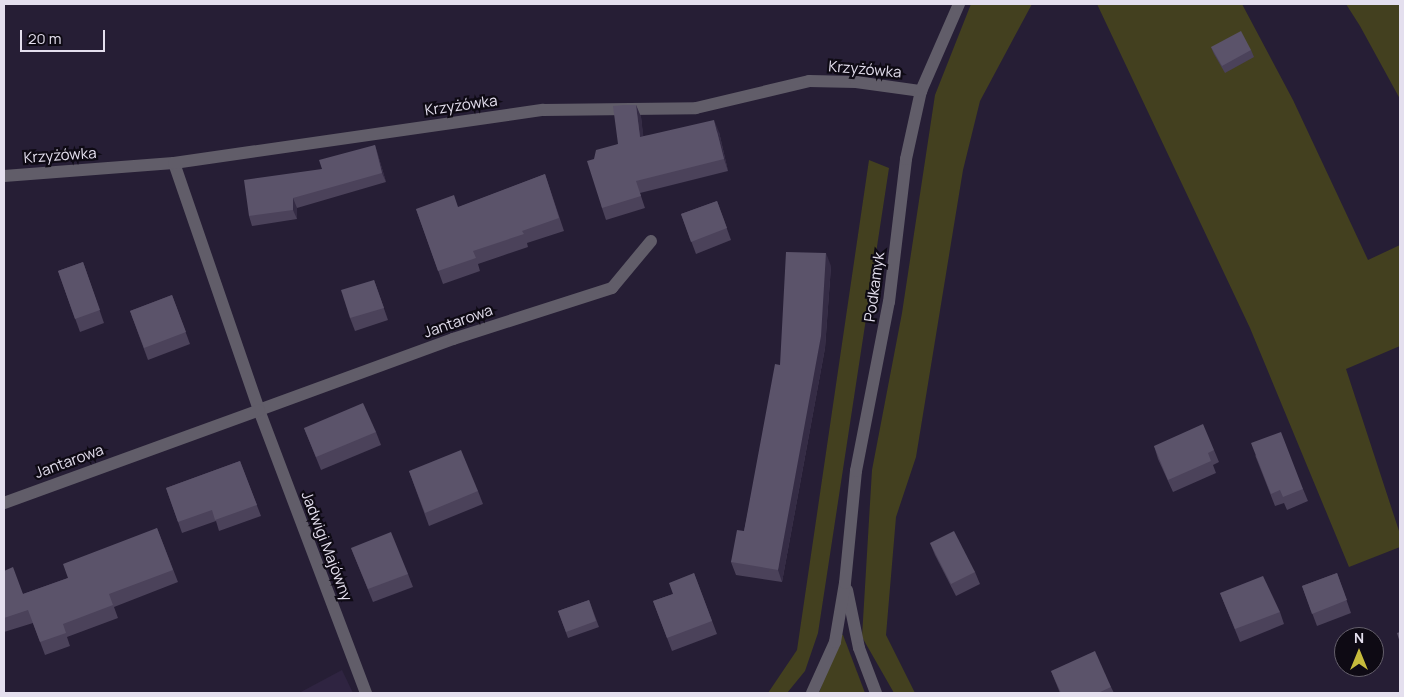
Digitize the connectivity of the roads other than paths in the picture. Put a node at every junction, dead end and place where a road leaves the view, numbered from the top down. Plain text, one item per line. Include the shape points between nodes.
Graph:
1 (959, 4) edge
2 (921, 91) junction
3 (174, 163) junction
4 (4, 176) edge
5 (651, 241) dead end
6 (258, 410) junction
7 (4, 503) edge
8 (846, 583) junction
9 (366, 693) edge
10 (812, 693) edge
11 (876, 693) edge

1 - 2 street, Podkamyk
2 - 3 street, Krzyżówka via 856,82 809,81 696,108 543,110
2 - 8 street, Podkamyk via 906,159 890,302 856,472
3 - 4 street, Krzyżówka
3 - 6 street
5 - 6 street, Jantarowa via 612,288 453,338
6 - 7 street, Jantarowa
6 - 9 street, Jadwigi Majówny
8 - 10 street, Podkamyk via 835,642
8 - 11 street, Podkamyk via 859,648

